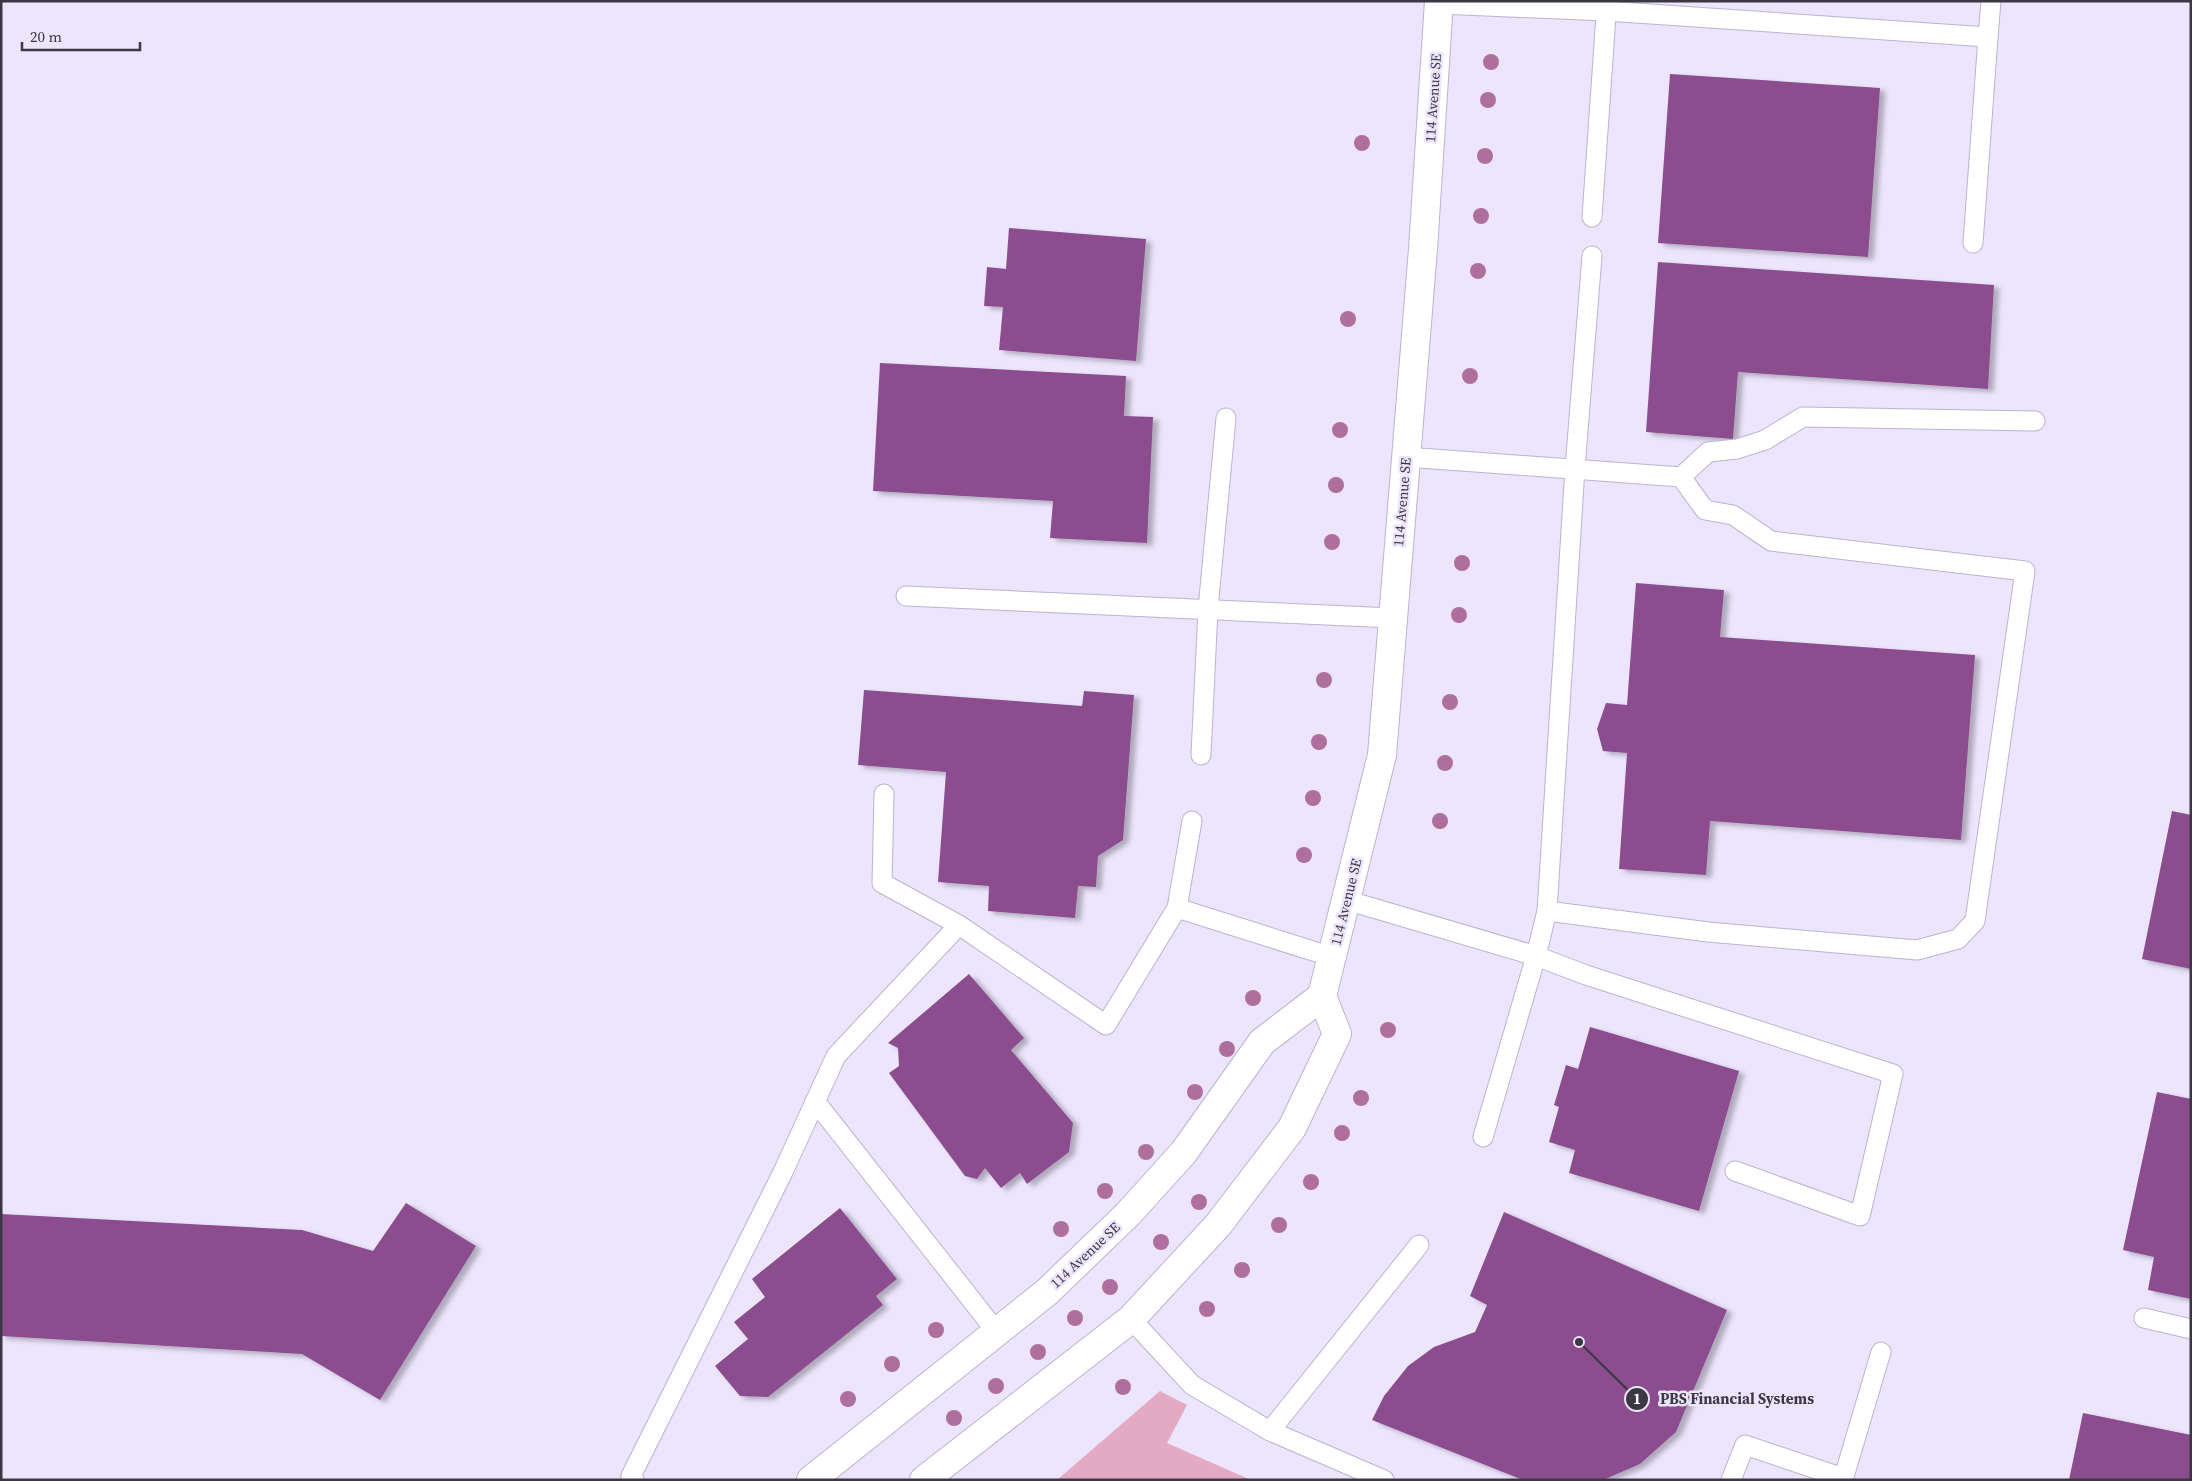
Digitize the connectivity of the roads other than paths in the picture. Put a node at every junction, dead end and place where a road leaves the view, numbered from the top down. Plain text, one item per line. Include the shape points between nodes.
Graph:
1 (1991, 1) edge
2 (1439, 3) edge
3 (1606, 6) edge
4 (1988, 37) junction
5 (1592, 217) dead end
6 (1973, 242) dead end
7 (1592, 256) dead end
8 (1226, 418) dead end
9 (2035, 421) dead end
10 (1406, 457) junction
11 (1576, 468) junction
12 (1681, 477) junction
13 (906, 596) dead end
14 (1208, 609) junction
15 (1393, 618) junction
16 (1201, 755) dead end
17 (884, 794) dead end
18 (1192, 821) dead end
19 (1346, 900) junction
20 (1177, 908) junction
21 (1547, 910) junction
22 (958, 925) junction
23 (1536, 956) junction
24 (1332, 957) junction
25 (1322, 996) junction
26 (815, 1101) junction
27 (1483, 1137) dead end
28 (1734, 1172) dead end
29 (1419, 1245) dead end
30 (2144, 1318) dead end
31 (1131, 1319) junction
32 (2191, 1329) edge
33 (996, 1331) junction
34 (1881, 1352) dead end
35 (1270, 1431) junction
36 (1843, 1479) edge
37 (634, 1480) edge
38 (811, 1480) edge
39 (924, 1480) edge
40 (1384, 1480) edge
41 (1731, 1480) edge

1 - 4 lane
2 - 3 lane
2 - 10 main road, 114 Avenue SE
3 - 4 lane
3 - 5 lane
4 - 6 lane
7 - 11 lane
8 - 14 lane
9 - 12 lane via 1803,417 1765,440 1737,449 1708,452
10 - 11 lane
10 - 15 main road, 114 Avenue SE
11 - 12 lane
11 - 21 lane
12 - 21 lane via 1705,510 1733,515 1771,541 2025,571 1975,921 1958,939 1917,950 1708,932
13 - 14 lane
14 - 15 lane
14 - 16 lane
15 - 19 main road, 114 Avenue SE via 1382,755
17 - 22 lane via 882,883
18 - 20 lane
19 - 23 lane
19 - 24 main road, 114 Avenue SE
20 - 22 lane via 1106,1025
20 - 24 lane
21 - 23 lane
22 - 26 lane via 836,1056
23 - 27 lane
23 - 28 lane via 1893,1074 1860,1216
24 - 25 main road, 114 Avenue SE
25 - 31 main road via 1337,1034 1292,1128 1218,1225
25 - 33 main road, 114 Avenue SE via 1262,1042 1184,1152 1128,1214 1046,1292
26 - 33 lane
26 - 37 lane via 779,1181 632,1476
29 - 35 lane
30 - 32 lane
31 - 35 lane via 1192,1385
31 - 39 main road
33 - 38 main road, 114 Avenue SE
34 - 36 lane
35 - 40 lane
36 - 41 lane via 1745,1445

